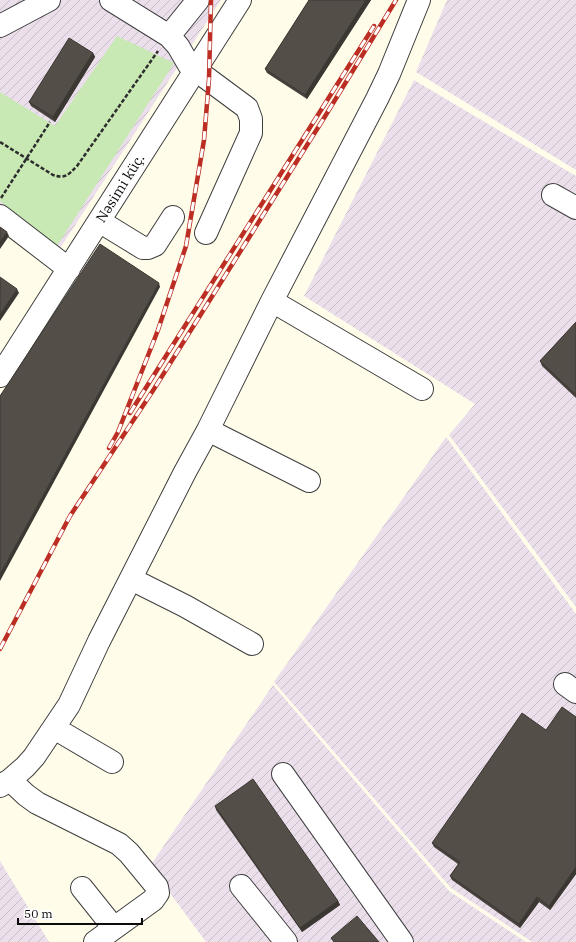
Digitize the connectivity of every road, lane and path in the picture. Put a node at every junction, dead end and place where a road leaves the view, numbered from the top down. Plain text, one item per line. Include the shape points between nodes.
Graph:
1 (49, 0) edge
2 (111, 0) edge
3 (198, 0) edge
4 (240, 0) edge
5 (419, 0) edge
6 (0, 26) edge
7 (169, 36) junction
8 (195, 69) junction
9 (50, 122) dead end
10 (0, 142) edge
11 (26, 159) junction
12 (553, 195) dead end
13 (0, 200) edge
14 (576, 208) edge
15 (0, 216) edge
16 (173, 217) dead end
17 (99, 221) junction
18 (206, 233) dead end
19 (69, 269) junction
20 (272, 301) junction
21 (0, 376) edge
22 (422, 389) dead end
23 (208, 430) junction
24 (309, 481) dead end
25 (131, 579) junction
26 (252, 644) dead end
27 (54, 728) junction
28 (112, 762) dead end
29 (283, 774) dead end
30 (5, 783) edge
31 (241, 886) dead end
32 (82, 888) dead end
33 (114, 928) junction
34 (94, 942) edge
35 (286, 942) edge
36 (402, 942) edge

1 - 6 street
2 - 7 street
3 - 7 street
4 - 8 street, Nəsimi küç.
5 - 20 street via 389,74
7 - 8 street via 189,65
7 - 11 path via 68,175 62,178 53,175
8 - 17 street, Nəsimi küç.
8 - 18 street via 247,108 251,119 251,133
9 - 11 path
10 - 11 path
11 - 13 path
12 - 14 street
15 - 19 street
16 - 17 street via 155,245 148,248 143,248
17 - 19 street, Nəsimi küç.
19 - 21 street, Nəsimi küç.
20 - 22 street
20 - 23 street
23 - 24 street
23 - 25 street
25 - 26 street
25 - 27 street via 69,705
27 - 28 street
27 - 30 street via 30,762
29 - 36 street
30 - 33 street via 37,803 118,844 129,853 157,887 158,893 153,900
31 - 35 street
32 - 33 street
33 - 34 street

